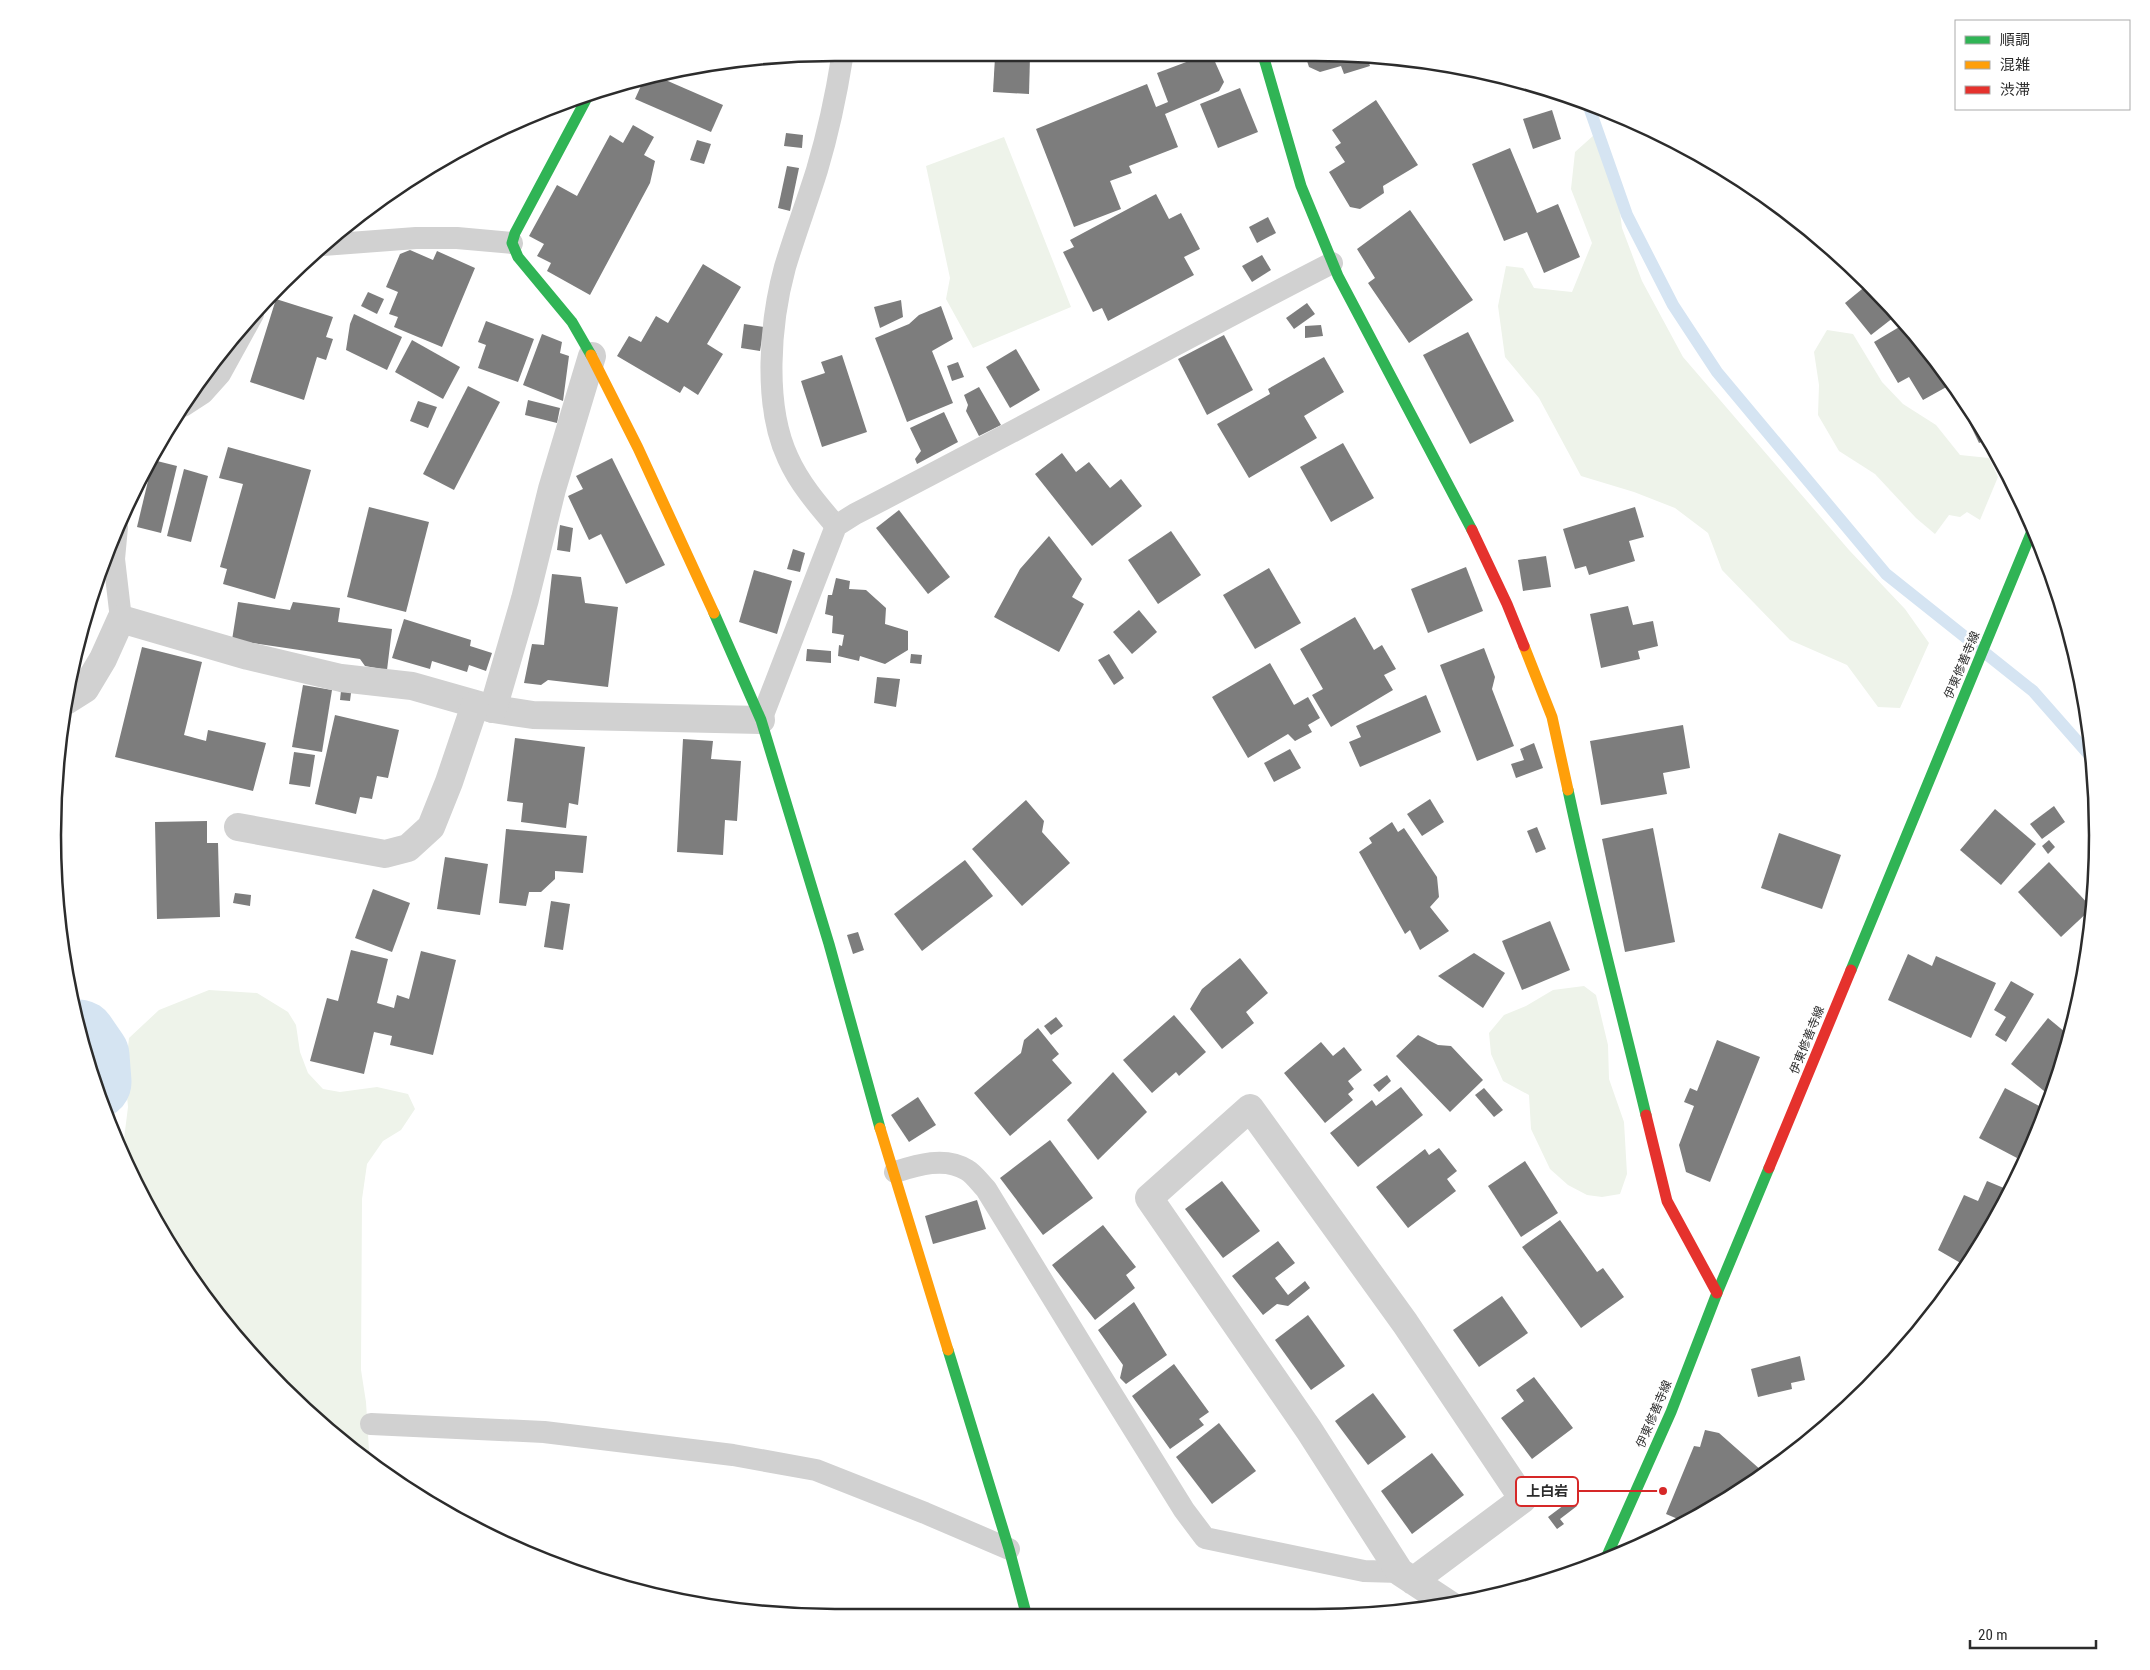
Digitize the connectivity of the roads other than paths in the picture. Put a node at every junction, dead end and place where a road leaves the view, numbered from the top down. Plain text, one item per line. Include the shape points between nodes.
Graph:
1 (842, 61) edge
2 (1264, 61) edge
3 (584, 103) edge
4 (512, 243) junction
5 (335, 245) edge
6 (1332, 263) junction
7 (235, 347) edge
8 (592, 356) junction
9 (198, 396) edge
10 (836, 526) junction
11 (2029, 538) edge
12 (114, 554) edge
13 (121, 619) junction
14 (74, 696) edge
15 (484, 707) junction
16 (761, 720) junction
17 (238, 827) dead end
18 (895, 1172) junction
19 (1717, 1293) junction
20 (371, 1424) dead end
21 (1009, 1549) junction
22 (1609, 1551) edge
23 (1407, 1576) junction
24 (1440, 1598) edge
25 (1025, 1609) edge

1 - 10 lane via 835,103 818,168 785,269 770,370 776,422 788,458 812,497
2 - 6 street via 1301,186
3 - 4 street
4 - 5 lane via 416,238
4 - 8 street via 518,257 572,322
6 - 10 lane
6 - 19 street via 1482,549 1552,717 1590,895 1667,1200
7 - 9 lane via 220,374
8 - 15 street via 552,489 525,599
8 - 16 street via 699,579
10 - 16 lane
11 - 19 street, 伊東修善寺線
12 - 13 lane
13 - 14 street via 103,659 84,689
13 - 15 street via 248,656 340,678 412,686
15 - 16 street via 533,715
15 - 17 street via 430,828 408,848 385,854
16 - 18 street
18 - 21 street
18 - 23 lane via 923,1163 948,1163 967,1170 986,1189 1204,1538
19 - 22 street, 伊東修善寺線 via 1671,1412
20 - 21 lane via 544,1432 734,1455 816,1470
21 - 25 street
23 - 23 street via 1149,1198 1250,1108 1405,1323 1523,1499
23 - 24 street

